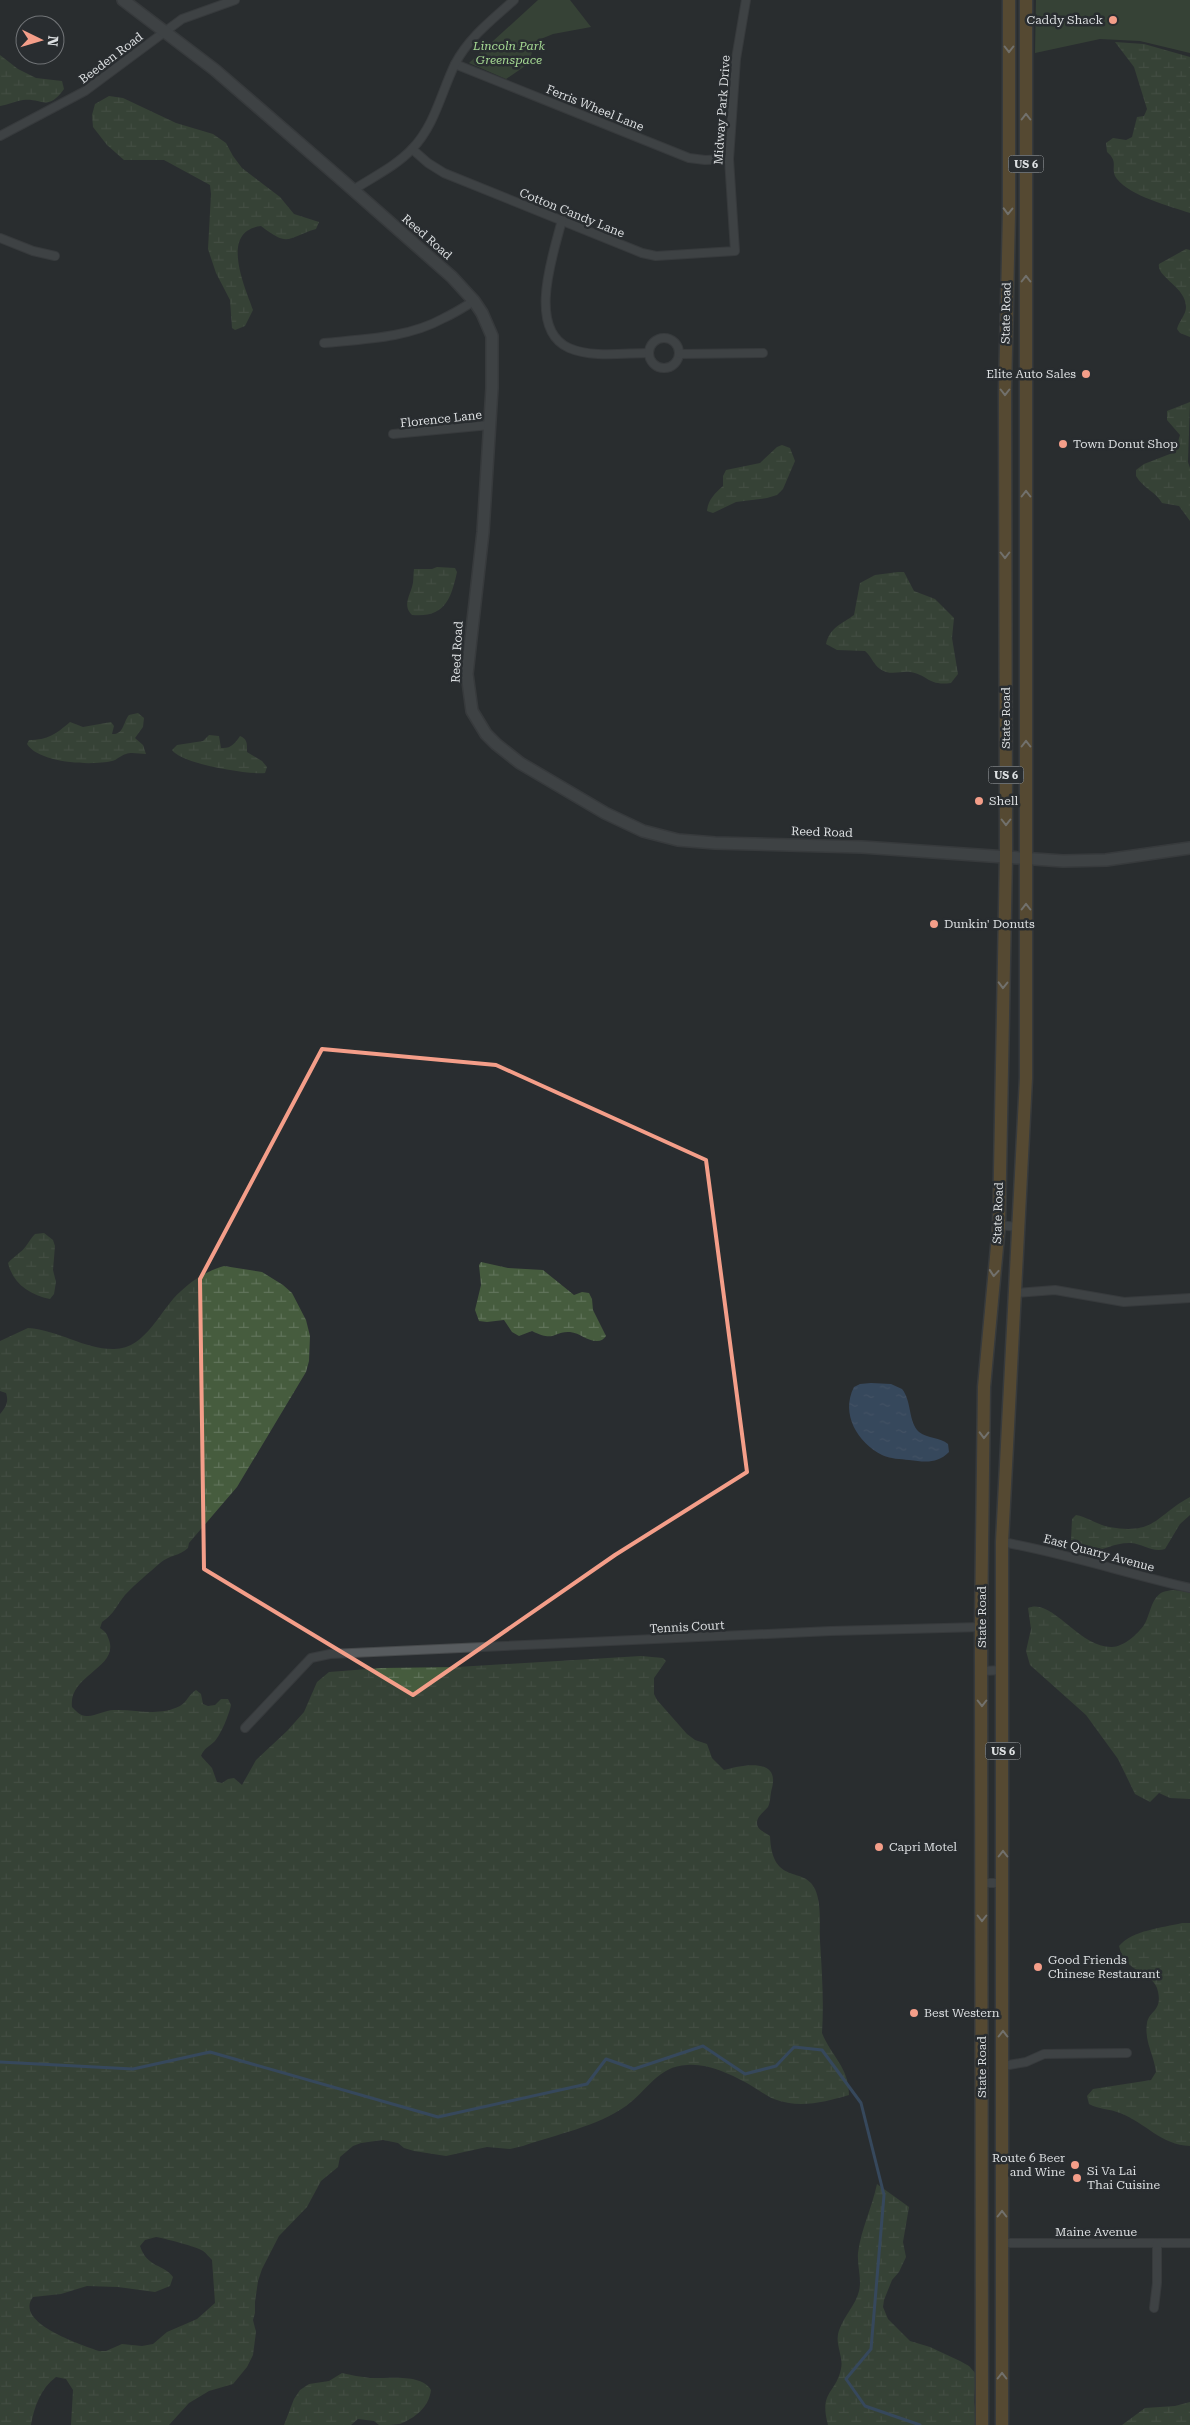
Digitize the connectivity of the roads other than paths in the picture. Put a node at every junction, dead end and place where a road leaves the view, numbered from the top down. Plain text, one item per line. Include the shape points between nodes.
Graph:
1 (123, 0) edge
2 (235, 0) edge
3 (514, 0) edge
4 (746, 0) edge
5 (1009, 0) edge
6 (1026, 0) edge
7 (164, 32) junction
8 (455, 64) junction
9 (0, 136) edge
10 (412, 149) junction
11 (729, 159) junction
12 (353, 190) junction
13 (562, 220) junction
14 (0, 238) edge
15 (735, 251) joint
16 (55, 256) dead end
17 (474, 301) junction
18 (324, 343) dead end
19 (649, 353) junction
20 (762, 353) dead end
21 (680, 354) junction
22 (490, 425) junction
23 (393, 434) dead end
24 (1190, 848) edge
25 (1006, 856) junction
26 (1026, 860) junction
27 (998, 1225) junction
28 (1019, 1227) junction
29 (1015, 1293) junction
30 (1190, 1298) edge
31 (1002, 1542) junction
32 (1190, 1588) edge
33 (981, 1627) junction
34 (1003, 1670) junction
35 (982, 1671) junction
36 (245, 1728) dead end
37 (982, 1883) junction
38 (1002, 1883) junction
39 (1127, 2053) dead end
40 (1003, 2066) junction
41 (1190, 2242) edge
42 (1002, 2243) junction
43 (1157, 2243) junction
44 (1154, 2308) dead end
45 (982, 2425) edge
46 (1002, 2425) edge

1 - 7 street, Reed Road
2 - 7 street, Beeden Road via 182,19
3 - 8 street via 469,41
4 - 11 street, Midway Park Drive via 736,59
5 -> 25 main road, State Road / US 6 via 1005,373
26 -> 6 main road, State Road / US 6
7 - 9 street, Beeden Road via 85,91
7 - 12 street, Reed Road via 215,70
8 - 10 street via 428,129
8 - 11 street, Ferris Wheel Lane via 689,158
10 - 12 street
10 - 13 street, Cotton Candy Lane via 444,173
11 - 15 street, Midway Park Drive
12 - 17 street, Reed Road via 452,277
13 - 15 street, Cotton Candy Lane via 656,256
13 - 19 street via 546,287 548,324 556,338 568,348 588,352
14 - 16 street
17 - 18 street via 443,319 409,332
17 - 22 street, Reed Road via 492,336
19 - 21 street via 655,366 664,369 673,366
19 - 21 street via 652,344 665,338 674,341
20 - 21 street
22 - 23 street, Florence Lane
22 - 25 street, Reed Road via 483,532 467,674 472,711 496,744 520,763 583,801 627,825 661,836 714,843
24 - 26 street, Reed Road via 1106,860
25 - 26 street, Reed Road
25 -> 27 main road, State Road / US 6
28 -> 26 main road, State Road / US 6 via 1026,1078
27 - 28 street
27 -> 33 main road, State Road / US 6 via 984,1387
28 - 29 main road, State Road / US 6
29 - 30 street via 1055,1290 1124,1302
29 - 31 main road, State Road / US 6
31 - 32 street, East Quarry Avenue
31 - 34 main road, State Road / US 6
33 - 35 main road, State Road / US 6
33 - 36 street, Tennis Court via 831,1630 330,1654 311,1658
34 - 35 street
38 -> 34 main road, State Road / US 6
35 -> 37 main road, State Road / US 6
37 - 38 street
37 -> 45 main road, State Road / US 6
40 -> 38 main road, State Road / US 6
39 - 40 street via 1044,2054 1026,2062
42 -> 40 main road, State Road / US 6
41 - 43 street, Maine Avenue
42 - 43 street, Maine Avenue
46 -> 42 main road, State Road / US 6
43 - 44 street

